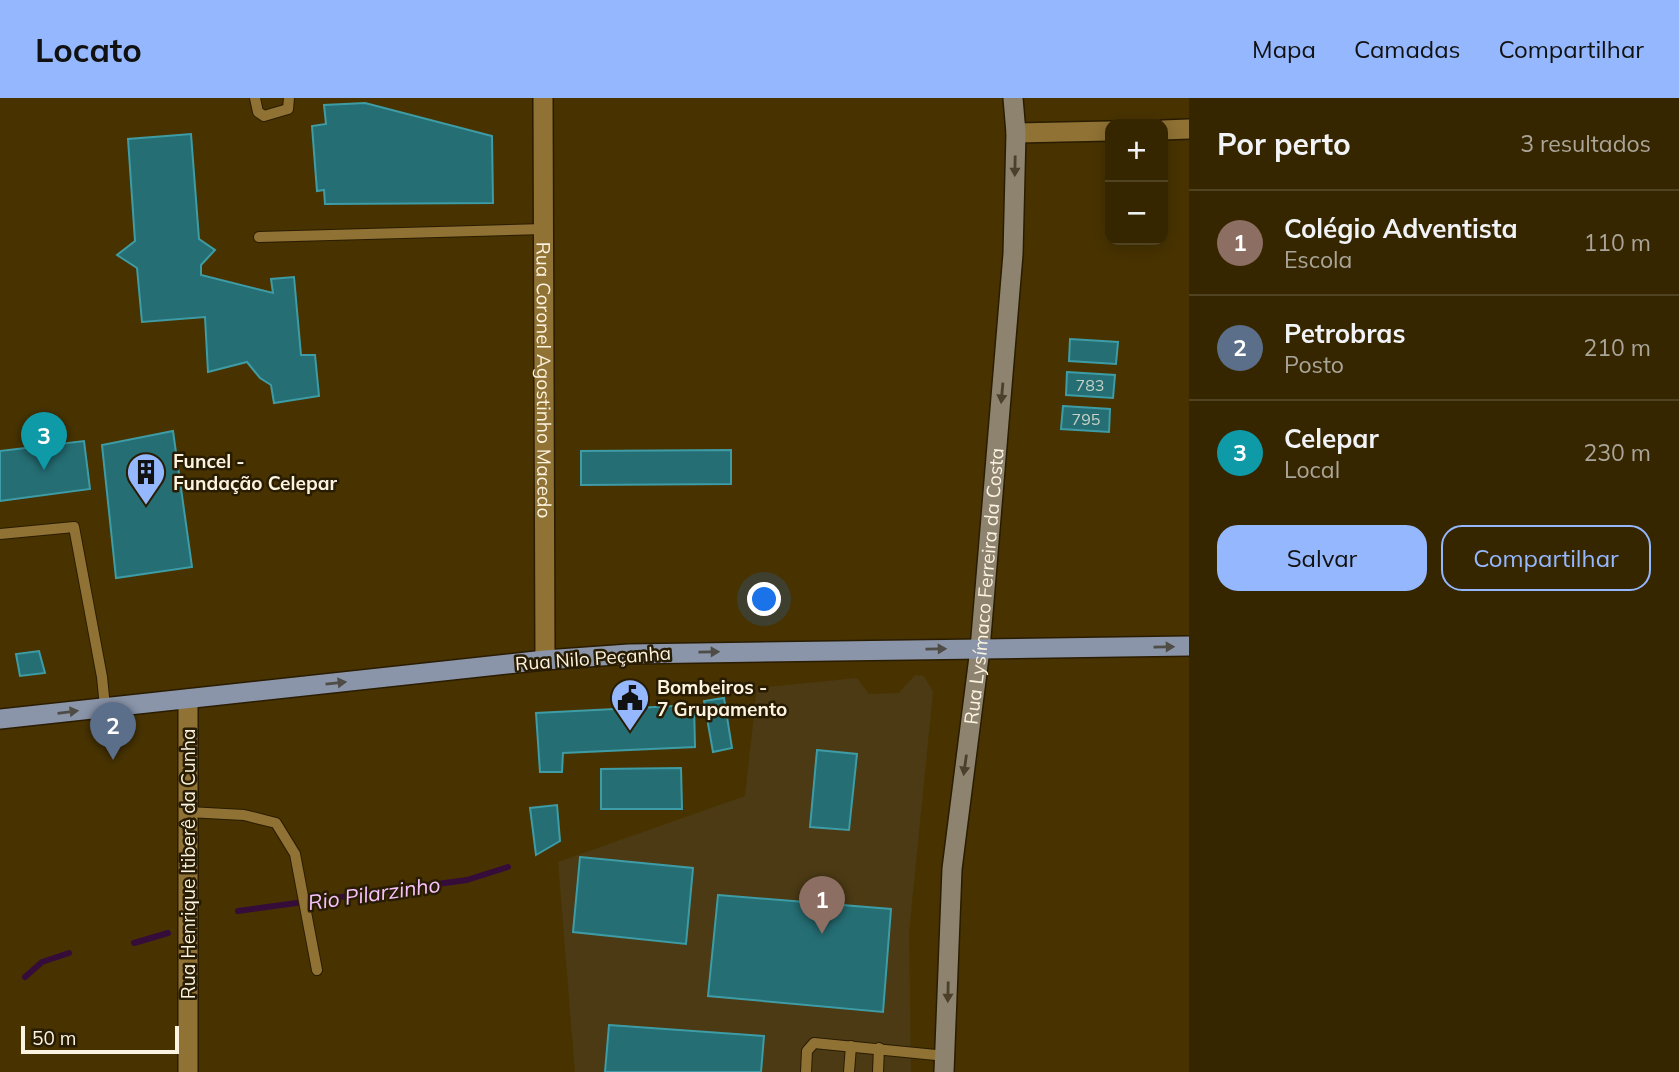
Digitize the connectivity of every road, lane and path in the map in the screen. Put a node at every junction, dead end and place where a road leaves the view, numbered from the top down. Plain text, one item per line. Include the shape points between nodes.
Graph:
1 (255, 98) edge
2 (289, 98) edge
3 (543, 98) edge
4 (1013, 98) edge
5 (1189, 129) edge
6 (1168, 130) edge
7 (1105, 131) edge
8 (1016, 133) junction
9 (545, 229) junction
10 (259, 237) dead end
11 (0, 534) edge
12 (1189, 646) edge
13 (981, 649) junction
14 (544, 660) junction
15 (188, 699) junction
16 (105, 707) junction
17 (0, 719) edge
18 (188, 812) junction
19 (317, 970) dead end
20 (851, 1046) junction
21 (879, 1048) junction
22 (946, 1067) edge
23 (188, 1072) edge
24 (806, 1072) edge
25 (849, 1072) edge
26 (878, 1072) edge

1 - 2 lane via 258,112 264,116 288,109
3 - 9 street, Rua Coronel Agostinho Macedo
4 - 8 main road, Rua Lysímaco Ferreira da Costa
5 - 6 street
7 - 8 street
8 -> 13 main road, Rua Lysímaco Ferreira da Costa via 1013,254
9 - 10 lane
9 - 14 street, Rua Coronel Agostinho Macedo
11 - 16 lane via 74,527
13 -> 12 main road, Rua Nilo Peçanha
14 -> 13 main road, Rua Nilo Peçanha via 674,652
13 -> 22 main road, Rua Lysímaco Ferreira da Costa via 952,869
15 -> 14 main road, Rua Nilo Peçanha
15 - 16 main road, Rua Nilo Peçanha
15 - 18 street, Rua Henrique Itiberê da Cunha
17 -> 16 main road, Rua Nilo Peçanha
18 - 19 lane via 244,815 276,823 295,854
18 - 23 street, Rua Henrique Itiberê da Cunha
20 - 21 lane
20 - 24 lane via 814,1043 807,1051
20 - 25 lane
21 - 22 lane
21 - 26 lane

